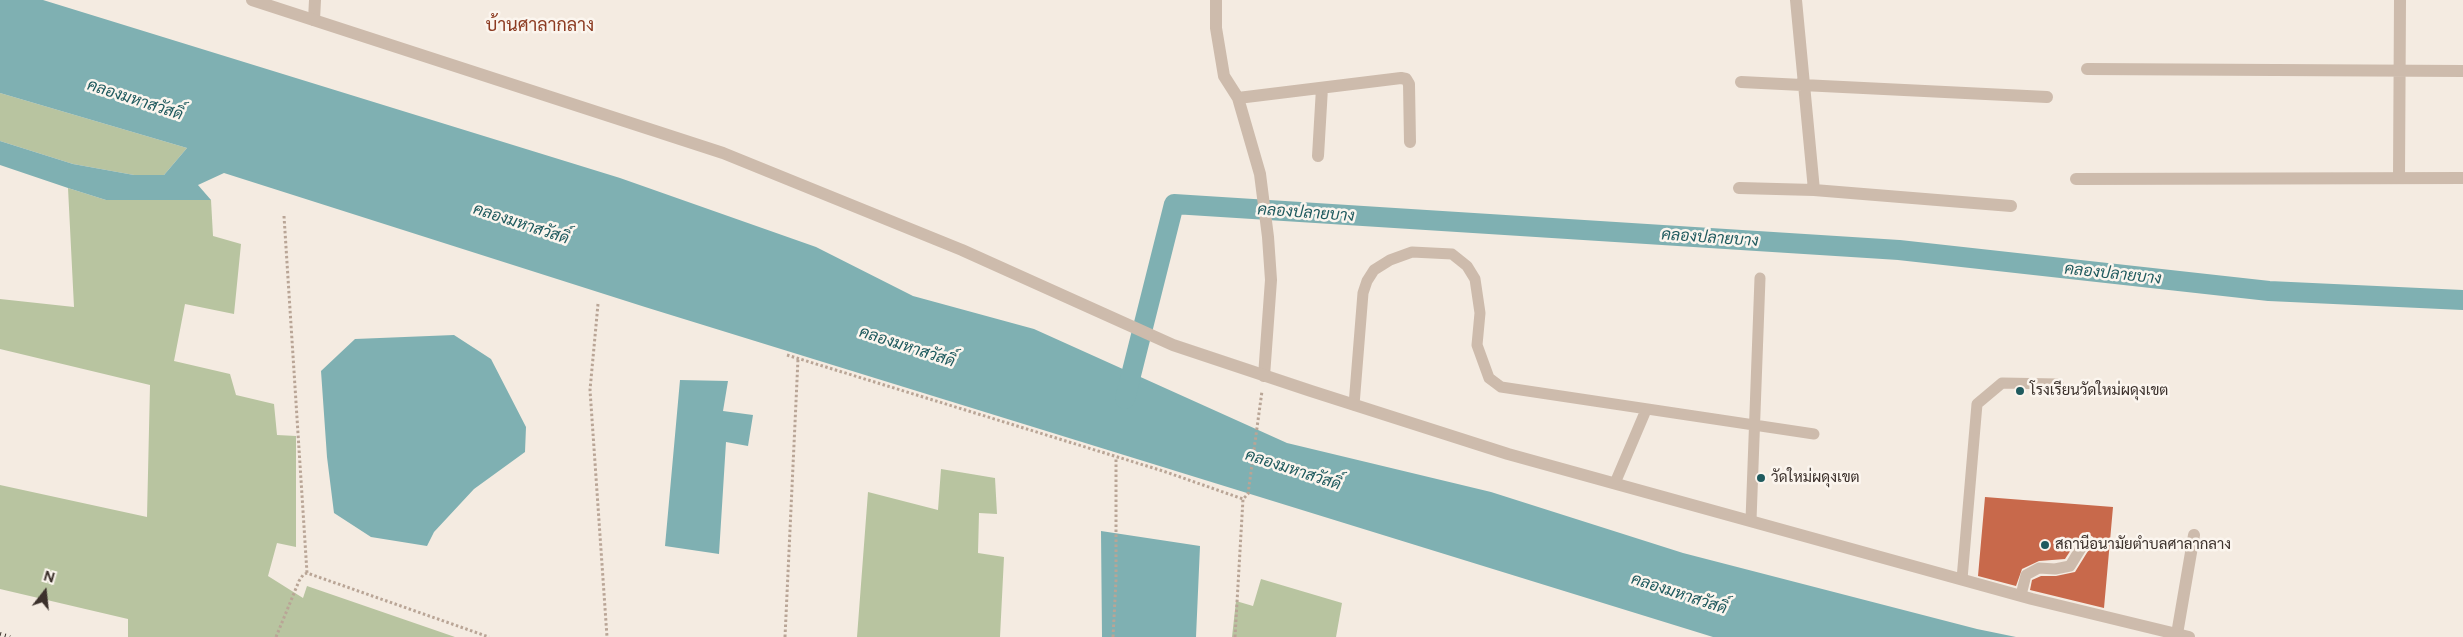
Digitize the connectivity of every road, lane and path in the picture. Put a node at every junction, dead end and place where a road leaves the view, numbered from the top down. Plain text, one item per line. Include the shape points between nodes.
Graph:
1 (252, 0) edge
2 (315, 0) edge
3 (1216, 0) edge
4 (1796, 0) edge
5 (2400, 0) edge
6 (314, 20) junction
7 (2087, 69) dead end
8 (2401, 70) junction
9 (2463, 71) edge
10 (1741, 82) dead end
11 (1804, 85) junction
12 (1322, 88) junction
13 (2048, 96) dead end
14 (1238, 98) junction
15 (1410, 142) dead end
16 (1318, 156) dead end
17 (2399, 177) junction
18 (2463, 178) edge
19 (2076, 179) dead end
20 (1739, 188) dead end
21 (1814, 190) junction
22 (2011, 206) dead end
23 (284, 216) dead end
24 (1760, 278) dead end
25 (598, 304) dead end
26 (788, 355) dead end
27 (798, 359) junction
28 (1264, 376) junction
29 (2058, 384) dead end
30 (1354, 405) junction
31 (1260, 407) dead end
32 (1646, 410) junction
33 (1753, 426) junction
34 (1814, 434) dead end
35 (1116, 457) junction
36 (1615, 483) junction
37 (1243, 499) junction
38 (1751, 520) junction
39 (2194, 535) dead end
40 (2086, 540) dead end
41 (307, 573) junction
42 (1962, 579) junction
43 (2021, 595) junction
44 (2183, 636) edge
45 (276, 637) edge
46 (489, 637) edge
47 (607, 637) edge
48 (785, 637) edge
49 (1113, 637) edge
50 (1235, 637) edge

1 - 6 street
2 - 6 street
3 - 14 street via 1216,28 1224,76
4 - 11 street
5 - 8 street
6 - 28 street via 723,152 962,250 1172,345
7 - 8 street
8 - 9 street
8 - 17 street
10 - 11 street
11 - 13 street
11 - 21 street
12 - 14 street
12 - 15 street via 1406,79 1409,84
12 - 16 street
14 - 28 street via 1260,174 1268,237 1271,280
17 - 18 street
17 - 19 street
20 - 21 street
21 - 22 street
23 - 41 path
24 - 33 lane
25 - 47 path via 590,390
26 - 27 path
27 - 35 path
27 - 48 path
28 - 30 street
29 - 42 lane via 2002,383 1977,404
30 - 32 lane via 1363,293 1367,282 1374,270 1412,252 1452,254 1467,266 1475,279 1480,313 1478,345 1489,378 1501,387
30 - 36 street via 1496,451
31 - 37 path via 1248,494
32 - 33 lane
32 - 36 lane
33 - 34 lane
33 - 38 lane
35 - 37 path
35 - 49 path
36 - 38 street
37 - 50 path
38 - 42 street
39 - 44 street
40 - 43 lane via 2070,566 2039,568 2026,575
41 - 45 path via 299,581
41 - 46 path
42 - 43 street
43 - 44 street

